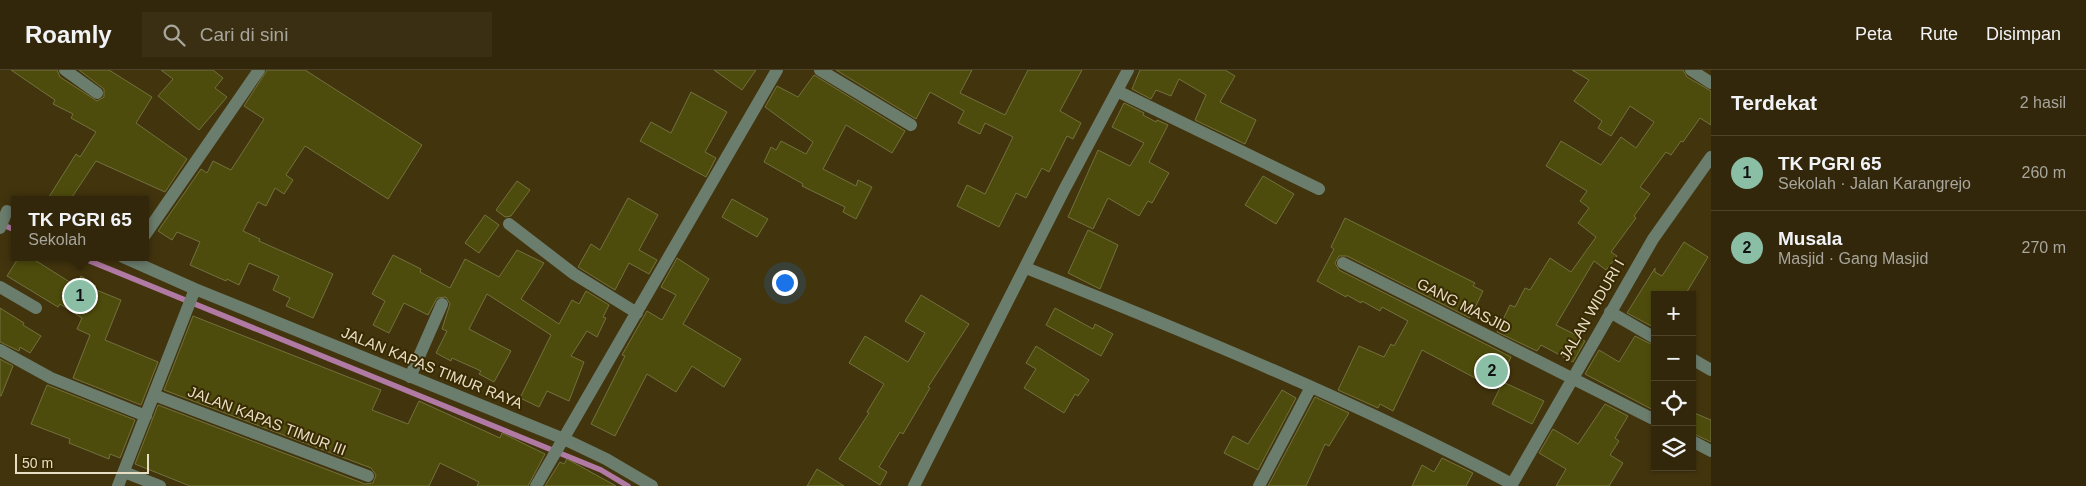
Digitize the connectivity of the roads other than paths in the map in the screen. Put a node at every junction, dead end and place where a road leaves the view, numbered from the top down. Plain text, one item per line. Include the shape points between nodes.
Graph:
1 (65, 70) edge
2 (259, 70) edge
3 (777, 70) edge
4 (820, 70) edge
5 (1128, 70) edge
6 (1691, 70) edge
7 (1711, 83) edge
8 (1117, 91) junction
9 (98, 93) dead end
10 (911, 125) dead end
11 (1711, 157) edge
12 (1319, 189) dead end
13 (509, 224) dead end
14 (149, 229) edge
15 (133, 261) edge
16 (1343, 262) dead end
17 (1026, 268) junction
18 (0, 287) edge
19 (193, 293) junction
20 (442, 304) dead end
21 (36, 308) dead end
22 (1610, 312) junction
23 (637, 313) junction
24 (1652, 336) edge
25 (0, 350) edge
26 (1696, 361) edge
27 (1711, 370) edge
28 (410, 377) junction
29 (1572, 378) junction
30 (1311, 387) junction
31 (154, 396) junction
32 (146, 416) junction
33 (1651, 418) edge
34 (563, 441) junction
35 (1696, 443) edge
36 (1711, 451) edge
37 (124, 472) junction
38 (368, 476) dead end
39 (1511, 485) edge
40 (118, 486) edge
41 (160, 486) edge
42 (536, 486) edge
43 (652, 486) edge
44 (914, 486) edge
45 (1259, 486) edge

1 - 9 street
2 - 14 street
3 - 23 street
4 - 10 street
5 - 8 street
6 - 7 street
8 - 12 street
8 - 17 street
11 - 22 street, JALAN WIDURI I via 1653,239
13 - 23 street via 574,274
15 - 19 street, JALAN KAPAS TIMUR RAYA
16 - 29 street, GANG MASJID
17 - 30 street via 1174,327
17 - 44 street
18 - 21 street
19 - 28 street, JALAN KAPAS TIMUR RAYA
19 - 31 street
20 - 28 street
22 - 24 street
22 - 29 street, JALAN WIDURI I
23 - 34 street
25 - 32 street via 51,378
26 - 27 street
28 - 34 street, JALAN KAPAS TIMUR RAYA
29 - 33 street, GANG MASJID
29 - 39 street, JALAN WIDURI I
30 - 39 street via 1431,442
30 - 45 street
31 - 32 street
31 - 38 street, JALAN KAPAS TIMUR III
32 - 37 street
34 - 42 street
34 - 43 street, JALAN KAPAS TIMUR RAYA via 606,459
35 - 36 street
37 - 40 street
37 - 41 street

